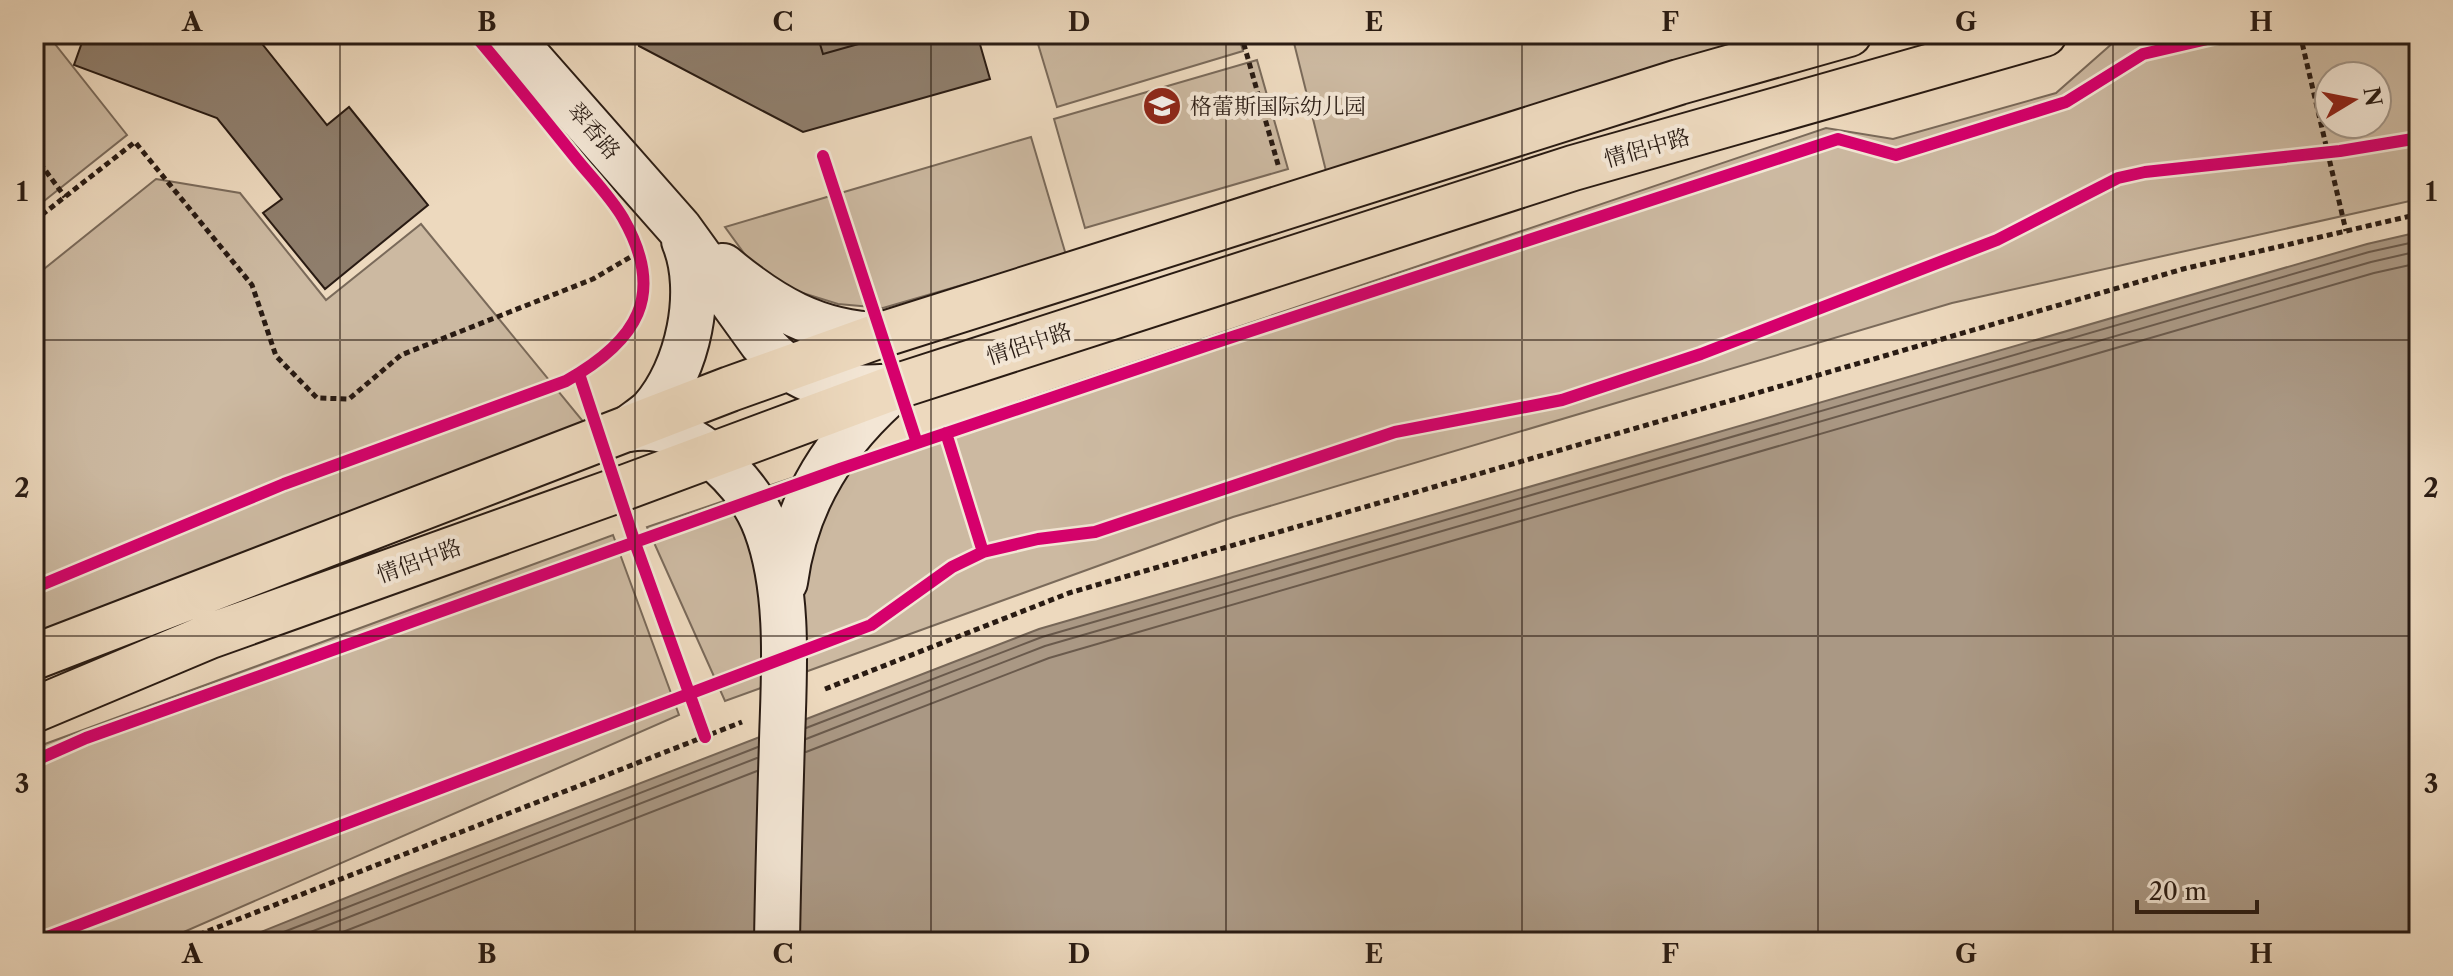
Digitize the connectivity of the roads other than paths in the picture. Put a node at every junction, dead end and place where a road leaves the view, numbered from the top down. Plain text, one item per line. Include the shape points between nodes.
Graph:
1 (508, 34) edge
2 (1849, 34) edge
3 (2044, 34) edge
4 (679, 228) junction
5 (715, 277) junction
6 (881, 335) junction
7 (787, 368) junction
8 (898, 386) junction
9 (730, 389) junction
10 (628, 429) junction
11 (704, 450) junction
12 (782, 605) junction
13 (34, 657) edge
14 (34, 710) edge
15 (777, 942) edge

1 - 4 main road, 翠香路
2 - 6 highway via 1679,82
3 - 8 highway, 情侶中路 via 1573,168
4 - 5 main road
4 - 6 main road via 772,303 835,331
4 - 10 main road via 694,287 689,333 665,392
5 - 7 main road via 762,343
5 - 9 main road via 733,328
6 - 7 highway
7 - 8 main road via 826,385
7 - 9 highway
8 - 11 highway, 情侶中路
8 - 12 main road via 868,411 819,477 791,548
9 - 10 highway
9 - 11 main road
10 - 11 main road via 656,428
10 - 13 highway
11 - 12 main road via 741,486 761,516
11 - 14 highway, 情侶中路 via 618,490 210,636
12 - 15 main road

